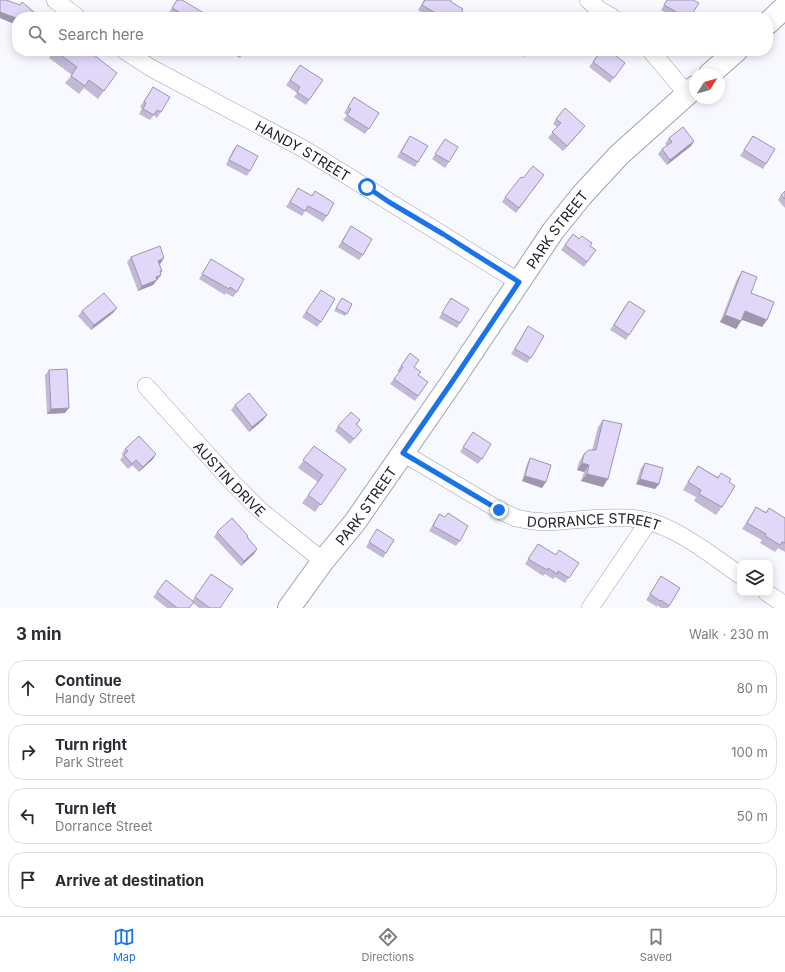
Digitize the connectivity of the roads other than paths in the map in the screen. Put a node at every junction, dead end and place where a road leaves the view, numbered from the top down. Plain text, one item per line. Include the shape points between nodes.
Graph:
1 (55, 0) edge
2 (588, 0) edge
3 (785, 7) edge
4 (71, 12) edge
5 (603, 12) edge
6 (773, 18) edge
7 (133, 56) edge
8 (656, 56) edge
9 (730, 56) edge
10 (717, 68) edge
11 (689, 88) edge
12 (689, 92) edge
13 (519, 282) junction
14 (146, 386) dead end
15 (403, 453) junction
16 (648, 521) junction
17 (323, 560) junction
18 (737, 573) edge
19 (772, 596) edge
20 (785, 605) edge
21 (289, 608) edge
22 (590, 608) edge

1 - 4 street
2 - 5 street
3 - 6 main road
7 - 13 street, HANDY STREET via 304,149
8 - 11 street
9 - 10 main road
12 - 13 main road, PARK STREET via 619,155 582,195 553,231
13 - 15 main road, PARK STREET
14 - 17 street, AUSTIN DRIVE via 261,511
15 - 16 street, DORRANCE STREET via 516,518 546,522 630,518
15 - 17 main road, PARK STREET via 355,522
16 - 18 street, DORRANCE STREET via 680,534
16 - 22 street
17 - 21 main road, PARK STREET
19 - 20 street

